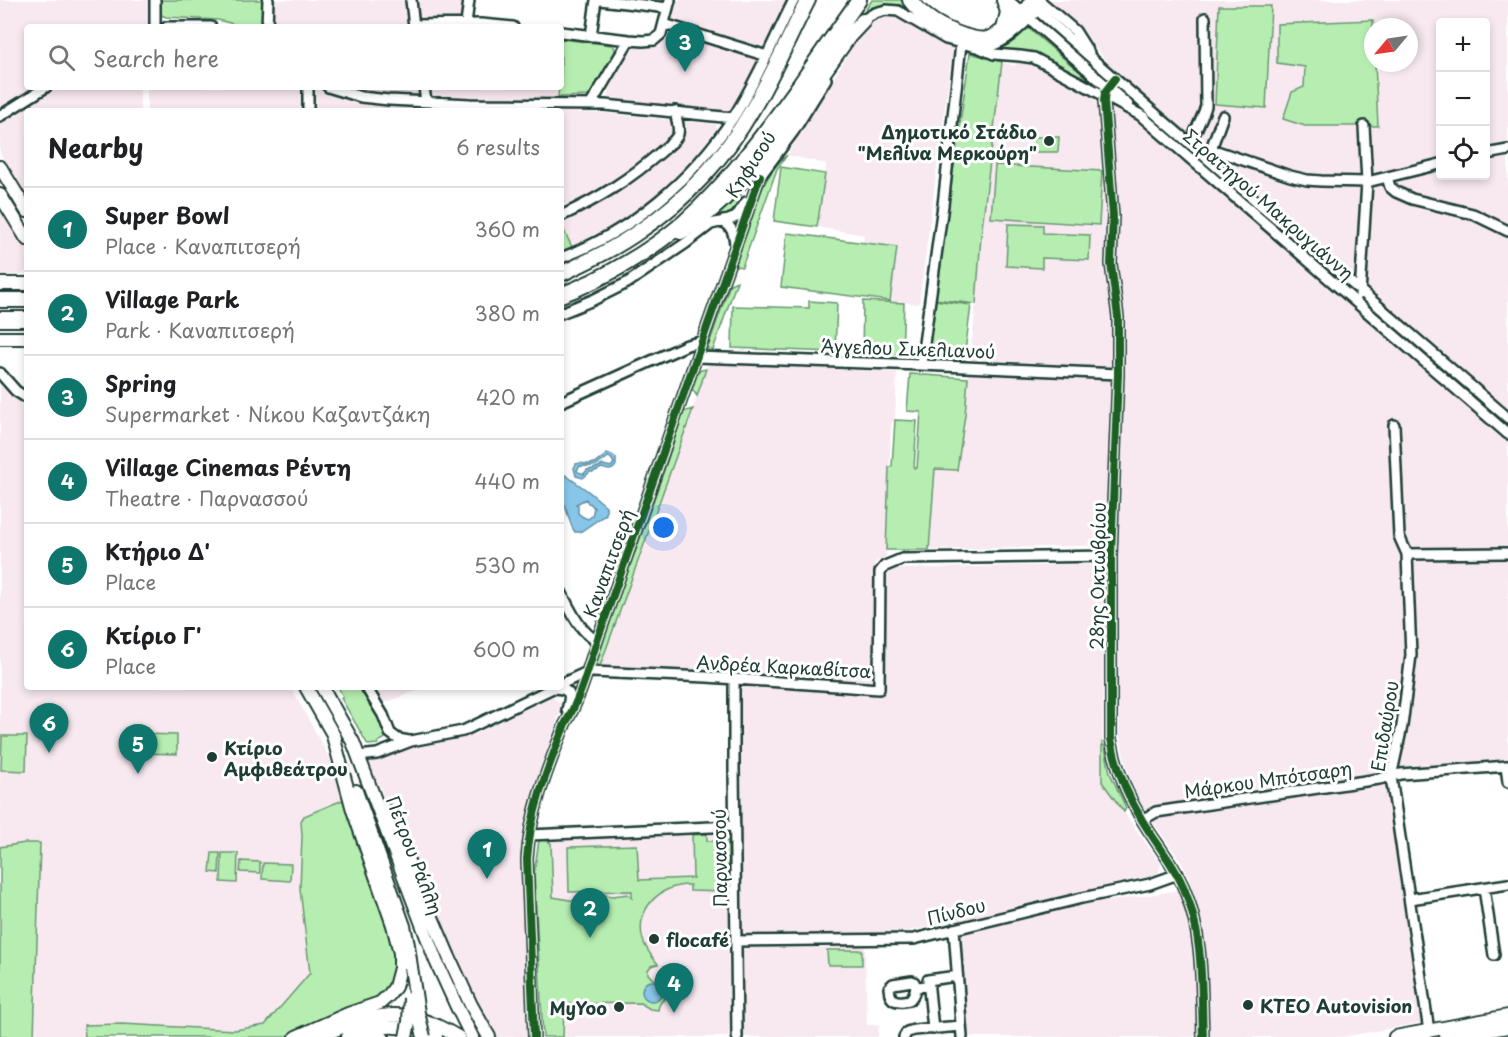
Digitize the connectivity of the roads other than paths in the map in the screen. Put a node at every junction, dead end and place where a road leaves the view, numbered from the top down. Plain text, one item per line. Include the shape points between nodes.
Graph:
1 (155, 0) edge
2 (268, 0) edge
3 (411, 0) edge
4 (469, 0) edge
5 (598, 0) edge
6 (794, 0) edge
7 (808, 0) edge
8 (859, 0) edge
9 (910, 0) edge
10 (1006, 0) edge
11 (669, 4) edge
12 (1031, 8) edge
13 (1205, 18) dead end
14 (863, 21) junction
15 (155, 24) edge
16 (267, 24) edge
17 (414, 24) edge
18 (466, 24) edge
19 (664, 24) junction
20 (1004, 29) junction
21 (564, 32) edge
22 (591, 36) junction
23 (629, 40) junction
24 (961, 44) junction
25 (980, 48) junction
26 (767, 56) junction
27 (1115, 80) junction
28 (41, 90) edge
29 (308, 90) edge
30 (337, 90) edge
31 (424, 90) edge
32 (1106, 92) junction
33 (426, 102) junction
34 (591, 104) junction
35 (308, 108) edge
36 (469, 108) edge
37 (675, 111) junction
38 (0, 116) edge
39 (1223, 116) dead end
40 (733, 118) junction
41 (1364, 126) dead end
42 (1211, 149) junction
43 (1192, 150) junction
44 (1508, 150) edge
45 (1490, 153) edge
46 (1436, 165) edge
47 (0, 167) edge
48 (760, 176) junction
49 (1387, 177) junction
50 (1366, 182) junction
51 (0, 195) edge
52 (24, 206) edge
53 (564, 215) edge
54 (723, 221) junction
55 (1508, 231) edge
56 (24, 234) edge
57 (735, 246) junction
58 (652, 247) junction
59 (564, 257) edge
60 (564, 272) edge
61 (24, 278) edge
62 (2, 284) edge
63 (24, 284) edge
64 (1360, 291) junction
65 (564, 294) edge
66 (0, 300) edge
67 (24, 300) edge
68 (1358, 303) junction
69 (564, 312) edge
70 (0, 319) edge
71 (24, 319) edge
72 (0, 338) edge
73 (24, 338) edge
74 (703, 341) junction
75 (698, 357) junction
76 (921, 365) junction
77 (0, 373) edge
78 (1118, 374) junction
79 (24, 396) edge
80 (564, 401) edge
81 (1508, 418) edge
82 (1394, 425) dead end
83 (1508, 434) edge
84 (1508, 553) edge
85 (1407, 554) junction
86 (1111, 556) junction
87 (564, 597) edge
88 (597, 640) junction
89 (587, 672) junction
90 (734, 679) junction
91 (564, 682) edge
92 (564, 689) edge
93 (308, 690) edge
94 (324, 690) edge
95 (368, 690) edge
96 (548, 690) edge
97 (565, 724) junction
98 (332, 732) junction
99 (390, 733) junction
100 (411, 741) junction
101 (364, 756) junction
102 (1507, 766) edge
103 (366, 776) junction
104 (1391, 777) junction
105 (1508, 782) edge
106 (1142, 820) junction
107 (735, 826) junction
108 (530, 835) junction
109 (1178, 874) junction
110 (1508, 884) edge
111 (1484, 888) junction
112 (1410, 899) junction
113 (954, 929) junction
114 (737, 941) junction
115 (1494, 955) dead end
116 (411, 967) junction
117 (957, 976) junction
118 (928, 986) junction
119 (916, 987) dead end
120 (961, 1026) junction
121 (1507, 1027) edge
122 (933, 1029) junction
123 (1430, 1031) junction
124 (354, 1035) edge
125 (486, 1035) edge
126 (1465, 1035) edge
127 (296, 1037) edge
128 (318, 1037) edge
129 (384, 1037) edge
130 (406, 1037) edge
131 (424, 1037) edge
132 (436, 1037) edge
133 (458, 1037) edge
134 (472, 1037) edge
135 (534, 1037) edge
136 (737, 1037) edge
137 (904, 1037) edge
138 (962, 1037) edge
139 (1203, 1037) edge
140 (1395, 1037) edge
141 (1446, 1037) edge

1 - 15 street
2 - 16 street
3 - 17 street
4 - 18 street
5 - 11 street
5 - 22 street
6 - 26 street
7 - 60 highway via 752,110 716,162 671,208 640,231
8 - 58 highway via 737,168 683,223
9 - 20 highway via 928,19 962,35 987,39
10 - 12 street
10 - 20 highway
11 - 19 street
12 - 20 highway
12 - 25 street via 1019,29 1002,42
12 - 27 street, Στρατηγού Μακρυγιάννη via 1075,31 1091,58
12 - 32 street
13 - 43 street via 1206,106
14 - 24 street via 879,12 898,11 939,36
14 - 48 street, Κηφισού via 793,132
14 - 58 highway via 736,186 696,224
19 - 23 street via 658,38
19 - 26 street
21 - 22 street
22 - 23 street
23 - 34 street
24 - 25 street
24 - 76 street
25 - 32 street via 994,54 1034,58
26 - 40 street
27 - 32 street
27 - 43 street, Στρατηγού Μακρυγιάννη
28 - 38 street
29 - 35 street
30 - 33 street via 361,98
31 - 33 street
32 - 43 street, Στρατηγού Μακρυγιάννη
32 - 78 street, 28ης Οκτωβρίου
33 - 36 street
34 - 36 street
34 - 37 street
37 - 40 street
37 - 53 street via 676,139 615,187
39 - 42 street
40 - 59 street via 686,176 664,196 613,233
41 - 50 street
42 - 43 street
42 - 50 street via 1307,180
43 - 64 street, Στρατηγού Μακρυγιάννη
43 - 68 street, Στρατηγού Μακρυγιάννη
44 - 45 street
46 - 49 street
47 - 52 main road
48 - 54 street, Κηφισού via 739,214
48 - 57 street, Καναπιτσερή
49 - 50 street
49 - 55 street via 1396,192 1473,214
50 - 64 street
51 - 56 main road
54 - 57 street via 731,227
54 - 69 street, Κηφισού via 711,224 627,283
57 - 74 street, Καναπιτσερή
58 - 65 highway
61 - 62 main road
62 - 63 main road
64 - 68 street
64 - 81 street, Στρατηγού Μακρυγιάννη
66 - 67 highway
68 - 83 street, Στρατηγού Μακρυγιάννη
70 - 71 highway
72 - 73 main road
74 - 75 street, Καναπιτσερή
74 - 80 street
75 - 76 street, Άγγελου Σικελιανού
75 - 88 street, Καναπιτσερή
76 - 78 street, Άγγελου Σικελιανού
77 - 79 street
78 - 86 street, 28ης Οκτωβρίου
82 - 85 street, Επιδαύρου via 1399,536
84 - 85 street
85 - 104 street, Επιδαύρου via 1411,657
86 - 90 street, Ανδρέα Καρκαβίτσα via 899,560 880,572 879,689
86 - 106 street, 28ης Οκτωβρίου via 1111,739 1122,779
87 - 88 street via 578,623 589,637
88 - 89 street, Καναπιτσερή
89 - 90 street, Ανδρέα Καρκαβίτσα
89 - 91 street
89 - 97 street, Καναπιτσερή
90 - 107 street, Παρνασσού
92 - 97 street via 570,696
93 - 98 main road, Πέτρου Ράλλη
94 - 101 main road, Πέτρου Ράλλη
95 - 99 street
96 - 100 street via 469,728
97 - 108 street, Καναπιτσερή via 542,785
98 - 116 main road, Πέτρου Ράλλη via 398,911
98 - 127 main road via 353,810 393,925 400,968 395,987 380,1003
99 - 100 street
99 - 101 street via 387,744
100 - 101 street
101 - 103 main road, Πέτρου Ράλλη
102 - 104 street, Μάρκου Μπότσαρη
102 - 105 street
103 - 125 main road via 389,815
103 - 134 main road, Πέτρου Ράλλη via 440,970
104 - 106 street, Μάρκου Μπότσαρη via 1156,812
104 - 112 street, Επιδαύρου
106 - 109 street, 28ης Οκτωβρίου
107 - 108 street
107 - 114 street, Παρνασσού
108 - 135 street, Καναπιτσερή via 527,888
109 - 113 street, Πίνδου via 1150,884
109 - 139 street, 28ης Οκτωβρίου via 1198,935
110 - 111 street
111 - 112 street
111 - 115 street
112 - 123 street, Επιδαύρου
113 - 114 street, Πίνδου via 914,939
113 - 117 street
114 - 136 street, Παρνασσού
116 - 130 main road, bridge
116 - 131 main road, Πέτρου Ράλλη, bridge
117 - 118 street via 928,980
117 - 120 street
118 - 119 street
118 - 122 street
120 - 122 street
120 - 138 street
121 - 123 main road
121 - 126 main road
122 - 137 street via 914,1030
123 - 140 main road
124 - 129 street
124 - 132 main road via 378,1027 400,1026
126 - 141 main road
128 - 133 main road via 365,1019 402,1015 440,1026

